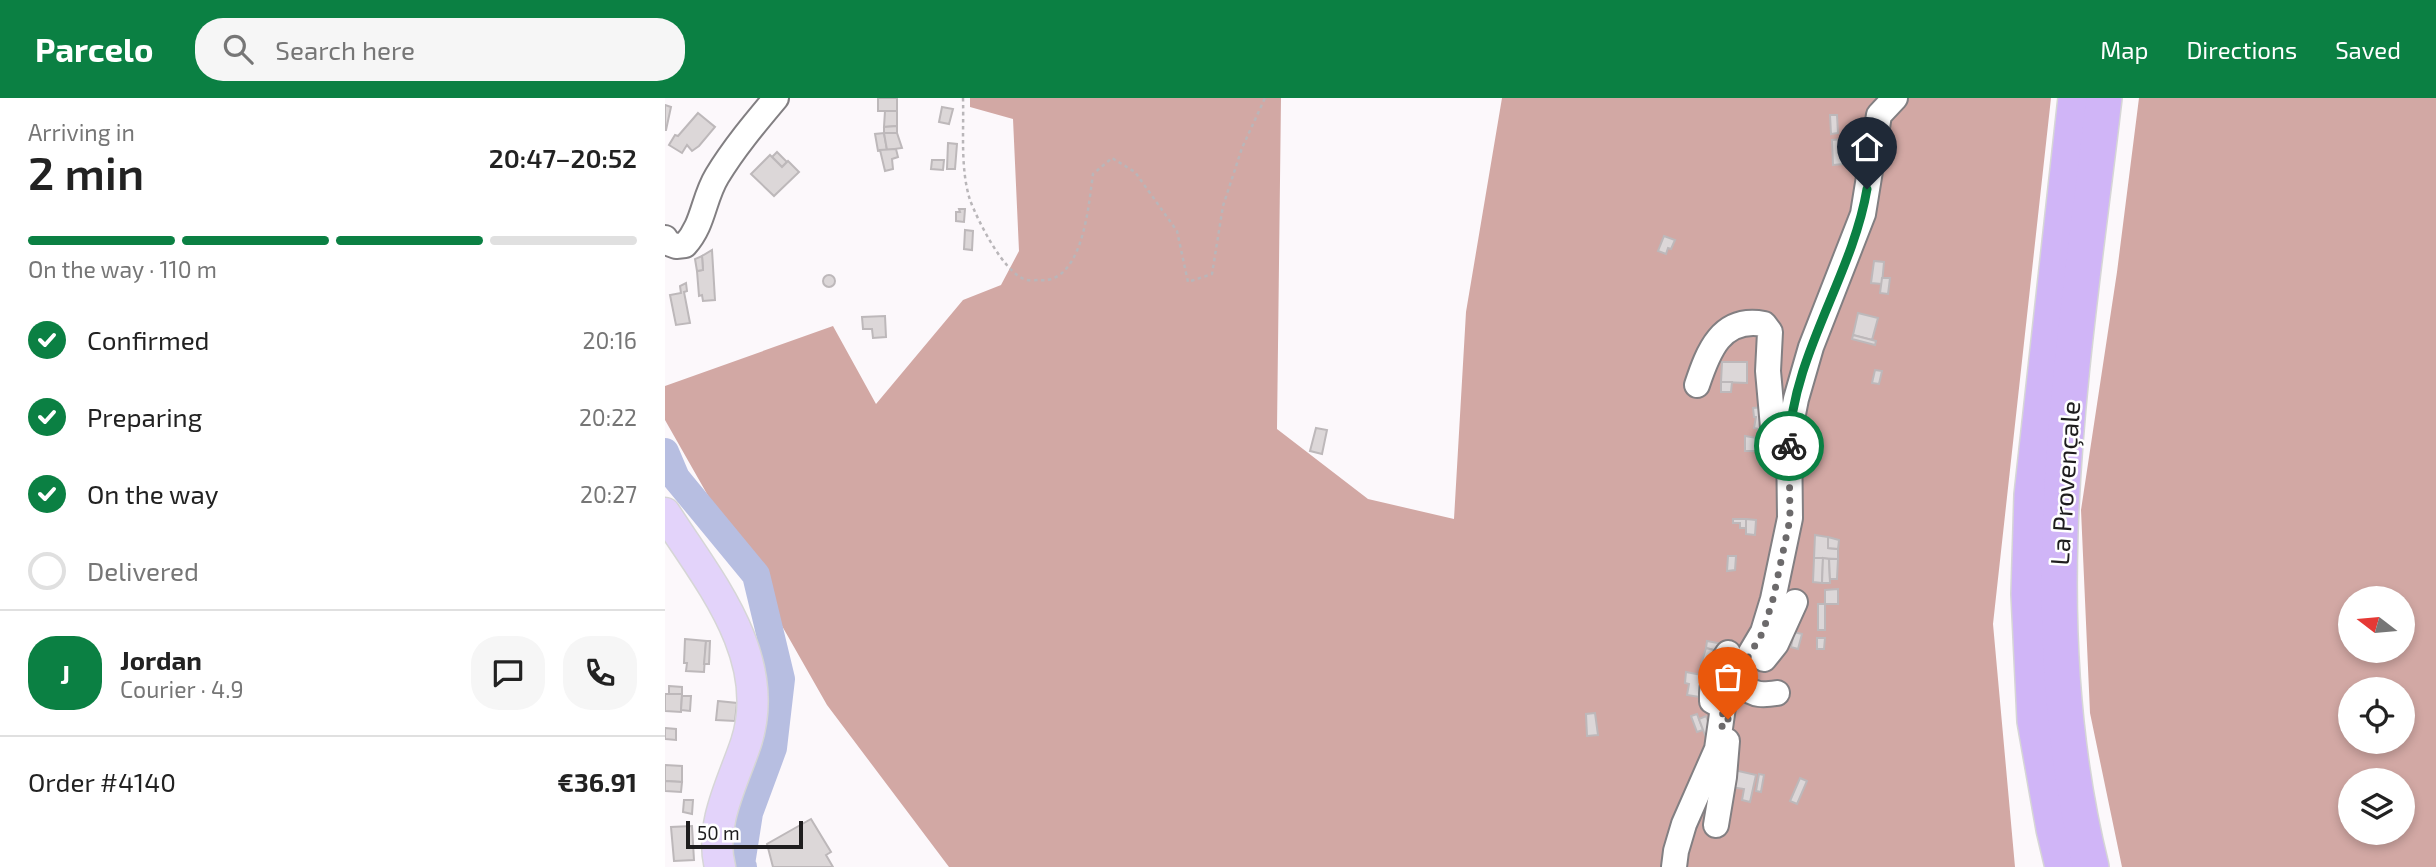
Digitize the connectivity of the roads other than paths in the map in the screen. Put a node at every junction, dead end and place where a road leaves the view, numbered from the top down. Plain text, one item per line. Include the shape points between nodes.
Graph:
1 (776, 98) edge
2 (1895, 98) edge
3 (2075, 98) edge
4 (2104, 98) edge
5 (665, 238) edge
6 (1697, 385) dead end
7 (1791, 491) junction
8 (665, 513) edge
9 (1795, 602) dead end
10 (1728, 653) dead end
11 (1744, 686) junction
12 (1777, 693) dead end
13 (1722, 718) junction
14 (1716, 825) dead end
15 (720, 867) edge
16 (1674, 867) edge
17 (2063, 867) edge
18 (2091, 867) edge

1 - 5 street via 716,178 695,233 685,245 667,243
2 - 7 street via 1879,115 1863,214 1800,386 1789,434
3 - 17 highway, La Provençale via 2032,495 2029,594 2035,721
4 - 18 highway, La Provençale via 2066,433 2058,564 2067,746
6 - 7 street via 1709,351 1729,329 1751,321 1764,324 1770,332 1768,371 1776,460 1780,483
7 - 13 street via 1790,519 1767,621 1728,691
8 - 15 main road via 735,627 751,679 747,738 718,829
9 - 11 street via 1776,644
10 - 13 street via 1711,688 1712,701
11 - 12 street via 1760,695
11 - 13 street via 1728,719
13 - 14 street via 1727,744
13 - 16 street via 1717,748 1684,824

